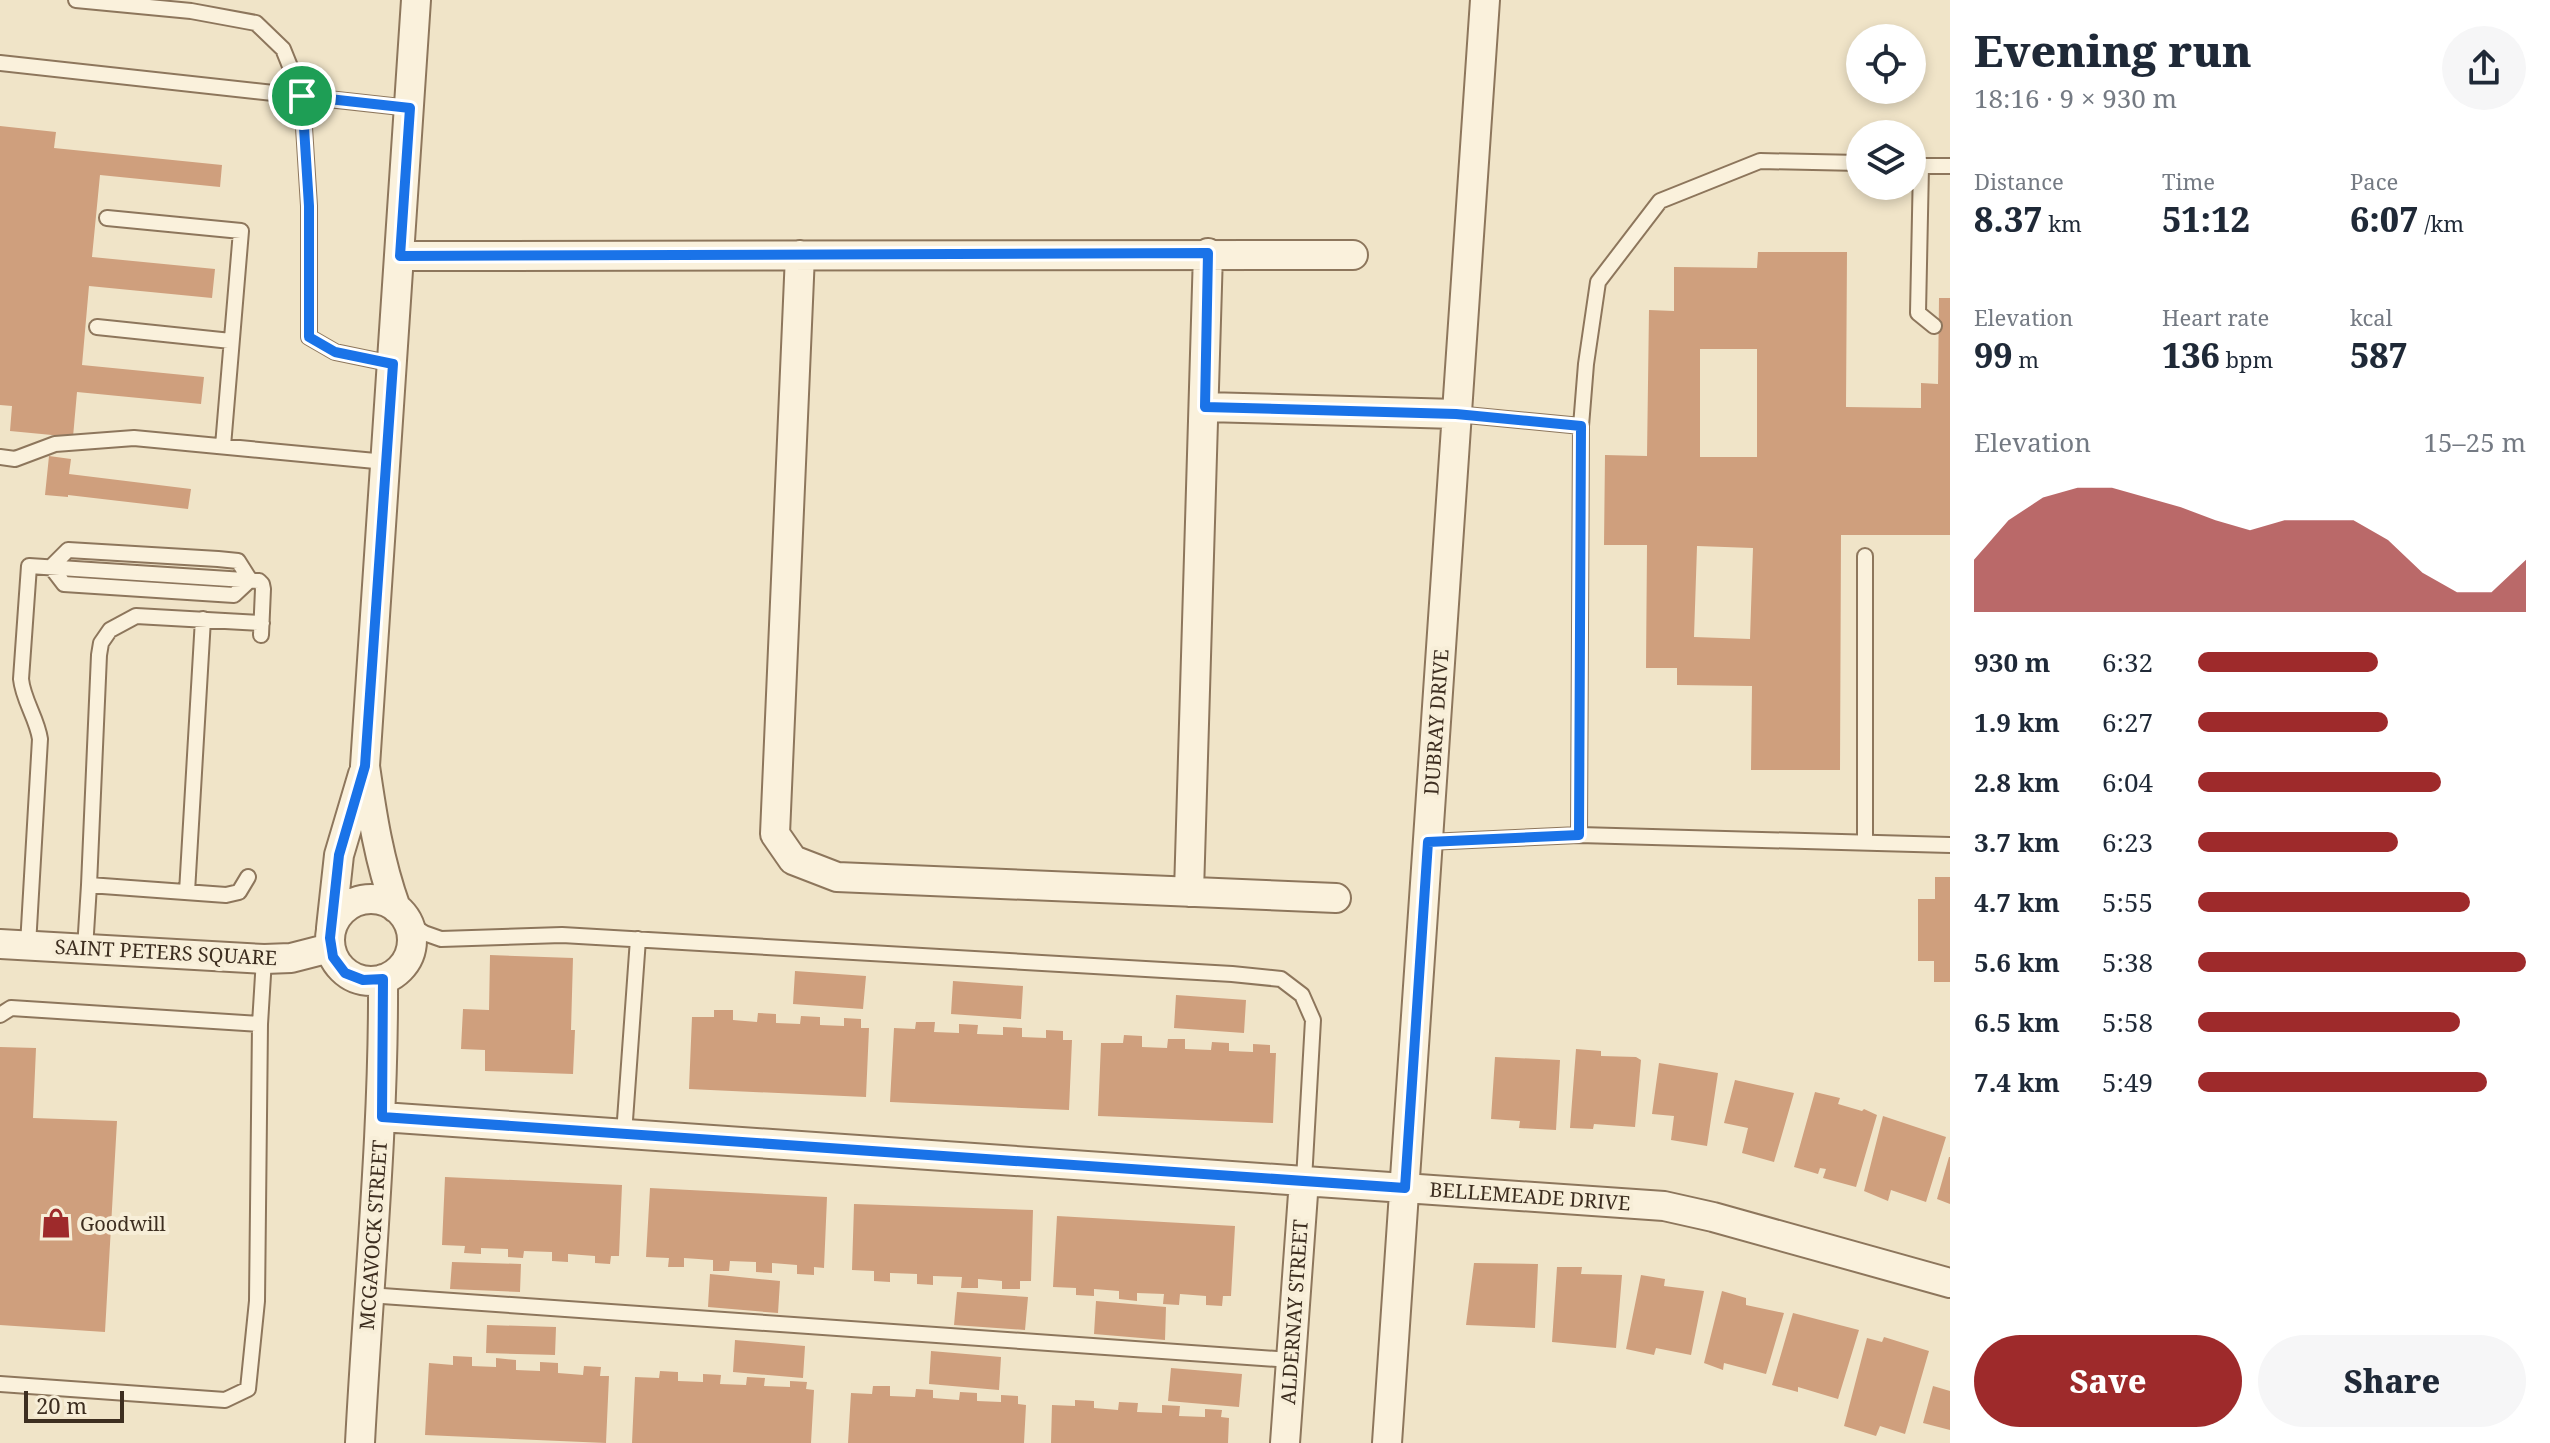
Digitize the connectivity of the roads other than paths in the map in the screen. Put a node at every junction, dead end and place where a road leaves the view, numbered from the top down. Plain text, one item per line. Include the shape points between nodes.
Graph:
1 (76, 0) edge
2 (416, 0) edge
3 (1485, 0) edge
4 (0, 63) edge
5 (302, 96) junction
6 (410, 108) junction
7 (1846, 163) edge
8 (1926, 166) edge
9 (1950, 166) edge
10 (1916, 200) edge
11 (107, 218) dead end
12 (1208, 253) junction
13 (800, 255) junction
14 (1353, 255) dead end
15 (400, 256) junction
16 (1934, 326) dead end
17 (97, 327) dead end
18 (231, 341) junction
19 (393, 364) junction
20 (1205, 407) junction
21 (1456, 414) junction
22 (1581, 426) junction
23 (223, 446) junction
24 (0, 457) edge
25 (386, 462) junction
26 (1865, 556) dead end
27 (51, 567) junction
28 (250, 580) junction
29 (203, 619) junction
30 (365, 766) junction
31 (1579, 835) junction
32 (1428, 842) junction
33 (1865, 843) junction
34 (1950, 845) edge
35 (248, 877) dead end
36 (89, 885) junction
37 (187, 892) junction
38 (1189, 892) junction
39 (1336, 898) dead end
40 (402, 915) junction
41 (331, 938) junction
42 (638, 939) junction
43 (14, 945) edge
44 (85, 949) junction
45 (264, 959) junction
46 (383, 979) junction
47 (0, 1015) edge
48 (260, 1024) junction
49 (382, 1117) junction
50 (624, 1134) junction
51 (1304, 1180) junction
52 (1405, 1188) junction
53 (1950, 1283) edge
54 (368, 1295) junction
55 (1291, 1360) junction
56 (0, 1384) edge
57 (360, 1443) edge
58 (1285, 1443) edge
59 (1387, 1443) edge

1 - 5 lane via 256,23 283,49
2 - 6 street
3 - 21 street, DUBRAY DRIVE
4 - 5 lane
5 - 6 lane
5 - 19 lane via 309,337 335,352
6 - 15 street
7 - 22 lane via 1760,161 1660,201 1598,282
8 - 9 lane
10 - 16 lane via 1918,313
11 - 18 lane via 241,231
12 - 13 street
12 - 14 street
12 - 20 street
13 - 15 street
13 - 38 street via 775,834 793,860 837,877
15 - 19 street
17 - 18 lane
18 - 23 lane
19 - 25 street
20 - 21 street
20 - 38 street
21 - 22 lane
21 - 32 street, DUBRAY DRIVE
22 - 31 lane
23 - 24 lane via 134,438 55,444 15,459
23 - 25 lane
25 - 30 street
26 - 33 lane
27 - 28 lane via 64,584 234,595
27 - 28 lane via 68,550 188,557 238,561
27 - 43 lane via 29,566 22,690 40,739
28 - 29 lane via 262,584 262,629
29 - 36 lane via 136,616 110,630 101,643
29 - 37 lane
30 - 40 street via 383,873
30 - 41 street via 339,855
31 - 32 lane
31 - 33 lane
32 - 52 street, DUBRAY DRIVE
33 - 34 lane
35 - 37 lane via 234,894
36 - 37 lane
36 - 44 lane
38 - 39 street
40 - 41 street via 378,900 358,901 342,912
40 - 42 lane via 441,939
40 - 46 street via 411,933 410,952 400,969
41 - 45 street, SAINT PETERS SQUARE via 291,958
41 - 46 street via 338,965 354,978
42 - 50 lane
42 - 51 lane via 1281,979 1302,995 1313,1020
43 - 44 street, SAINT PETERS SQUARE
44 - 45 street, SAINT PETERS SQUARE
45 - 48 lane
46 - 49 street, MCGAVOCK STREET
47 - 48 lane via 11,1008
48 - 56 lane via 257,1301 248,1389 225,1400
49 - 50 street, BELLEMEADE DRIVE
49 - 54 street, MCGAVOCK STREET
50 - 51 street, BELLEMEADE DRIVE
51 - 52 street, BELLEMEADE DRIVE
51 - 55 street, ALDERNAY STREET
52 - 53 street, BELLEMEADE DRIVE via 1664,1206
52 - 59 street, DUBRAY DRIVE
54 - 55 lane
54 - 57 street, MCGAVOCK STREET
55 - 58 street, ALDERNAY STREET

